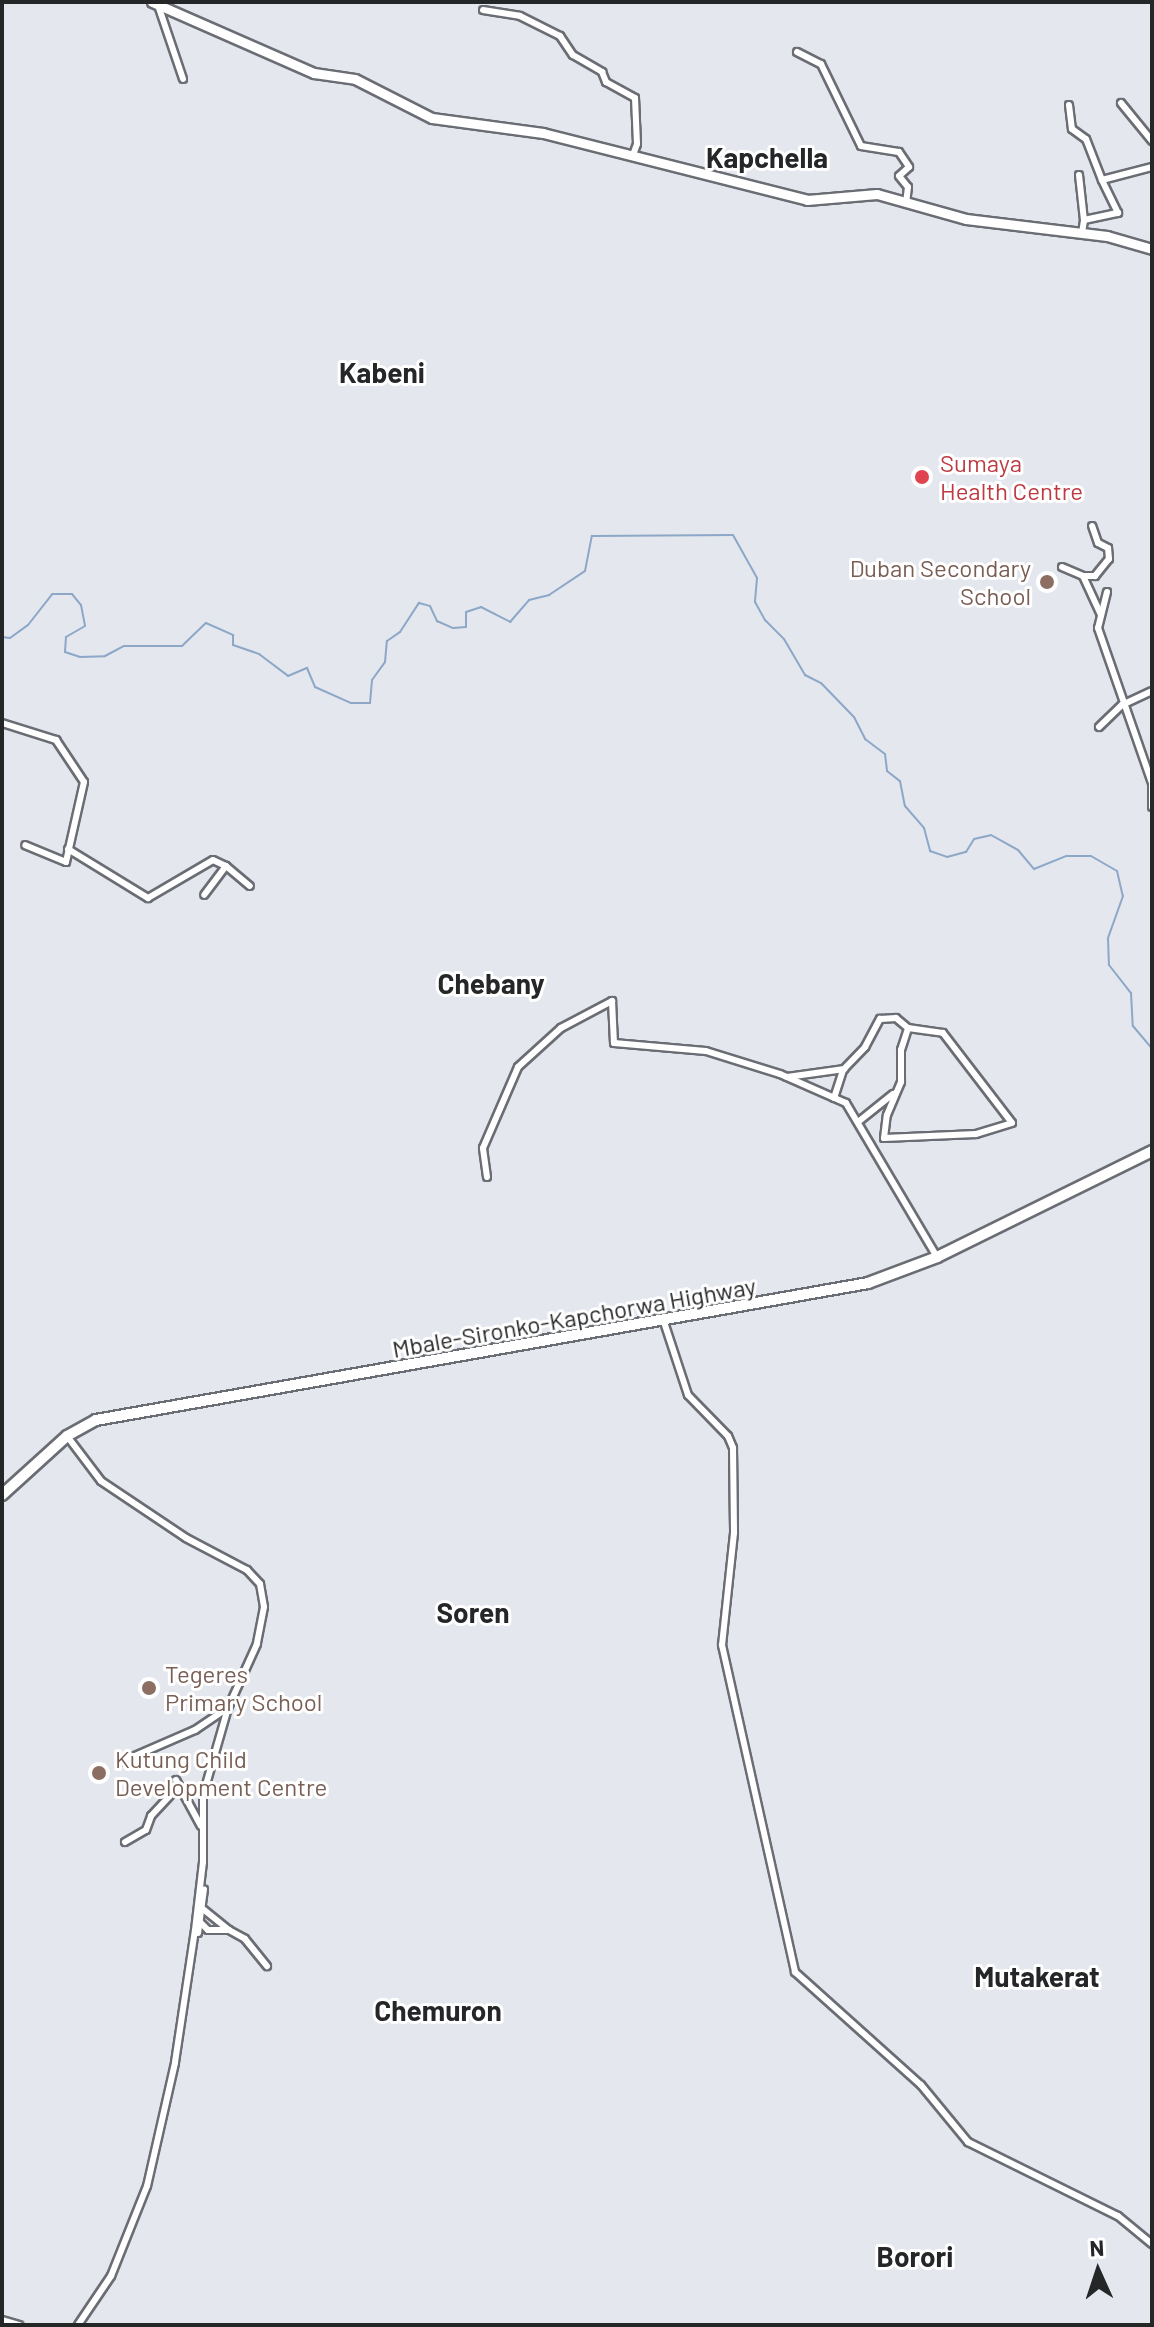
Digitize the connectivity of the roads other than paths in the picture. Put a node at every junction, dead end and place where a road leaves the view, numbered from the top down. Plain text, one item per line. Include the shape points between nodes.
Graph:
1 (155, 4) edge
2 (483, 10) dead end
3 (797, 52) dead end
4 (183, 79) dead end
5 (1121, 103) dead end
6 (1069, 105) dead end
7 (1152, 141) edge
8 (633, 155) junction
9 (1152, 167) edge
10 (1079, 175) dead end
11 (1102, 180) junction
12 (906, 203) junction
13 (1084, 220) junction
14 (1082, 233) junction
15 (1152, 249) edge
16 (1092, 526) dead end
17 (1062, 567) dead end
18 (1083, 576) junction
19 (1107, 592) dead end
20 (1101, 615) junction
21 (1152, 691) edge
22 (1122, 705) junction
23 (2, 723) edge
24 (1099, 727) dead end
25 (1152, 784) edge
26 (1152, 807) edge
27 (25, 845) dead end
28 (68, 849) junction
29 (226, 866) junction
30 (250, 886) dead end
31 (204, 895) dead end
32 (908, 1028) junction
33 (844, 1069) junction
34 (787, 1077) junction
35 (894, 1093) junction
36 (834, 1098) junction
37 (859, 1122) junction
38 (1152, 1151) edge
39 (487, 1177) dead end
40 (937, 1257) junction
41 (664, 1322) junction
42 (67, 1436) junction
43 (2, 1495) edge
44 (228, 1708) junction
45 (121, 1762) dead end
46 (203, 1830) junction
47 (125, 1842) dead end
48 (203, 1909) junction
49 (200, 1922) junction
50 (229, 1930) junction
51 (267, 1966) dead end
52 (189, 1968) junction
53 (1152, 2244) edge
54 (2, 2320) edge
55 (19, 2325) edge
56 (78, 2325) edge

1 - 4 street
1 - 8 street via 314,73 355,79 432,118 543,133
2 - 8 street via 520,16 560,36 573,55 635,98
3 - 12 street via 821,64 861,146 899,152 909,167 899,176 910,193
5 - 7 street
6 - 11 street via 1072,129 1086,139
8 - 12 street via 807,200 863,192
9 - 11 street
10 - 13 street
11 - 13 street via 1118,213
12 - 14 street via 966,219
13 - 14 street
14 - 15 street
16 - 18 street via 1098,543 1108,548 1109,559 1095,576
17 - 18 street
18 - 20 street
19 - 20 street
20 - 22 street via 1098,628
21 - 22 street
22 - 24 street
22 - 25 street
23 - 28 street via 56,740 84,782
25 - 26 street
27 - 28 street via 66,862
28 - 29 street via 148,898 213,860
29 - 30 street
29 - 31 street
32 - 33 street via 896,1018 880,1019 865,1047
32 - 35 street via 901,1050 901,1082
32 - 35 street via 943,1033 1012,1123 976,1134 884,1138
33 - 34 street
33 - 36 street
34 - 36 street
34 - 39 street via 706,1051 614,1043 612,1001 561,1028 518,1067 483,1148
35 - 37 street
36 - 37 street via 846,1103
37 - 40 street
38 - 40 main road, Mbale-Sironko-Kapchorwa Highway
40 - 41 main road, Mbale-Sironko-Kapchorwa Highway via 817,1296
41 - 42 main road, Mbale-Sironko-Kapchorwa Highway via 169,1406 96,1420
41 - 53 street via 688,1395 733,1448 734,1533 722,1645 795,1972 921,2085 968,2142 1118,2216
42 - 43 main road, Mbale-Sironko-Kapchorwa Highway
42 - 44 street via 101,1481 186,1538 247,1570 260,1584 261,1630
44 - 45 street via 195,1730
44 - 46 street via 206,1780
46 - 47 street via 177,1783 146,1830
46 - 48 street
46 - 52 street
48 - 49 street
48 - 50 street
49 - 50 street via 208,1930
49 - 52 street
50 - 51 street via 245,1939
52 - 56 street via 147,2186 111,2276
54 - 55 street

